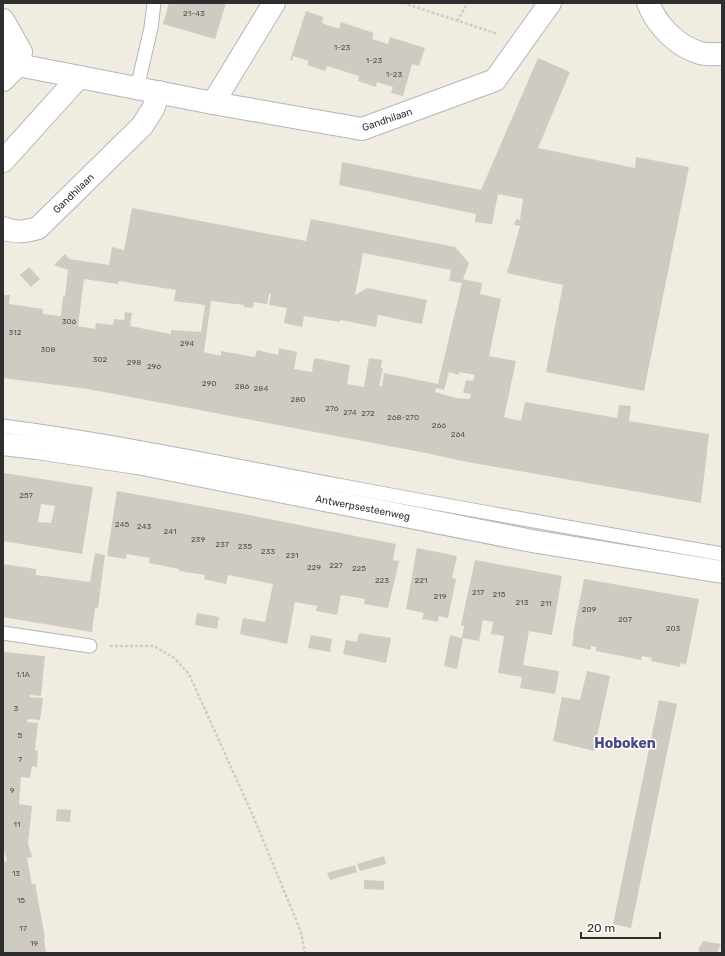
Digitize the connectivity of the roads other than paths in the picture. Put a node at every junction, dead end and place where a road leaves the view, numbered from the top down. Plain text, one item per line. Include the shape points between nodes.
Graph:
1 (154, 3) edge
2 (274, 3) edge
3 (550, 3) edge
4 (648, 3) edge
5 (3, 20) edge
6 (722, 54) edge
7 (8, 66) edge
8 (79, 78) junction
9 (137, 88) junction
10 (159, 92) junction
11 (213, 104) junction
12 (3, 161) edge
13 (3, 228) edge
14 (3, 426) edge
15 (3, 444) edge
16 (722, 554) edge
17 (722, 572) edge
18 (3, 633) edge
19 (90, 646) road end

1 - 9 lane via 152,28
2 - 11 street
3 - 11 street, Gandhilaan via 495,80 362,130
4 - 6 street via 651,11 673,39 701,53
5 - 7 street, Gandhilaan via 20,52
7 - 8 street, Gandhilaan
8 - 9 street, Gandhilaan
8 - 12 street
9 - 10 street, Gandhilaan
10 - 11 street, Gandhilaan
10 - 13 street, Gandhilaan via 153,109 142,126 38,228 24,232
14 - 16 lane via 115,443 478,512
15 - 17 street, Antwerpsesteenweg via 144,464 532,541
18 - 19 lane

